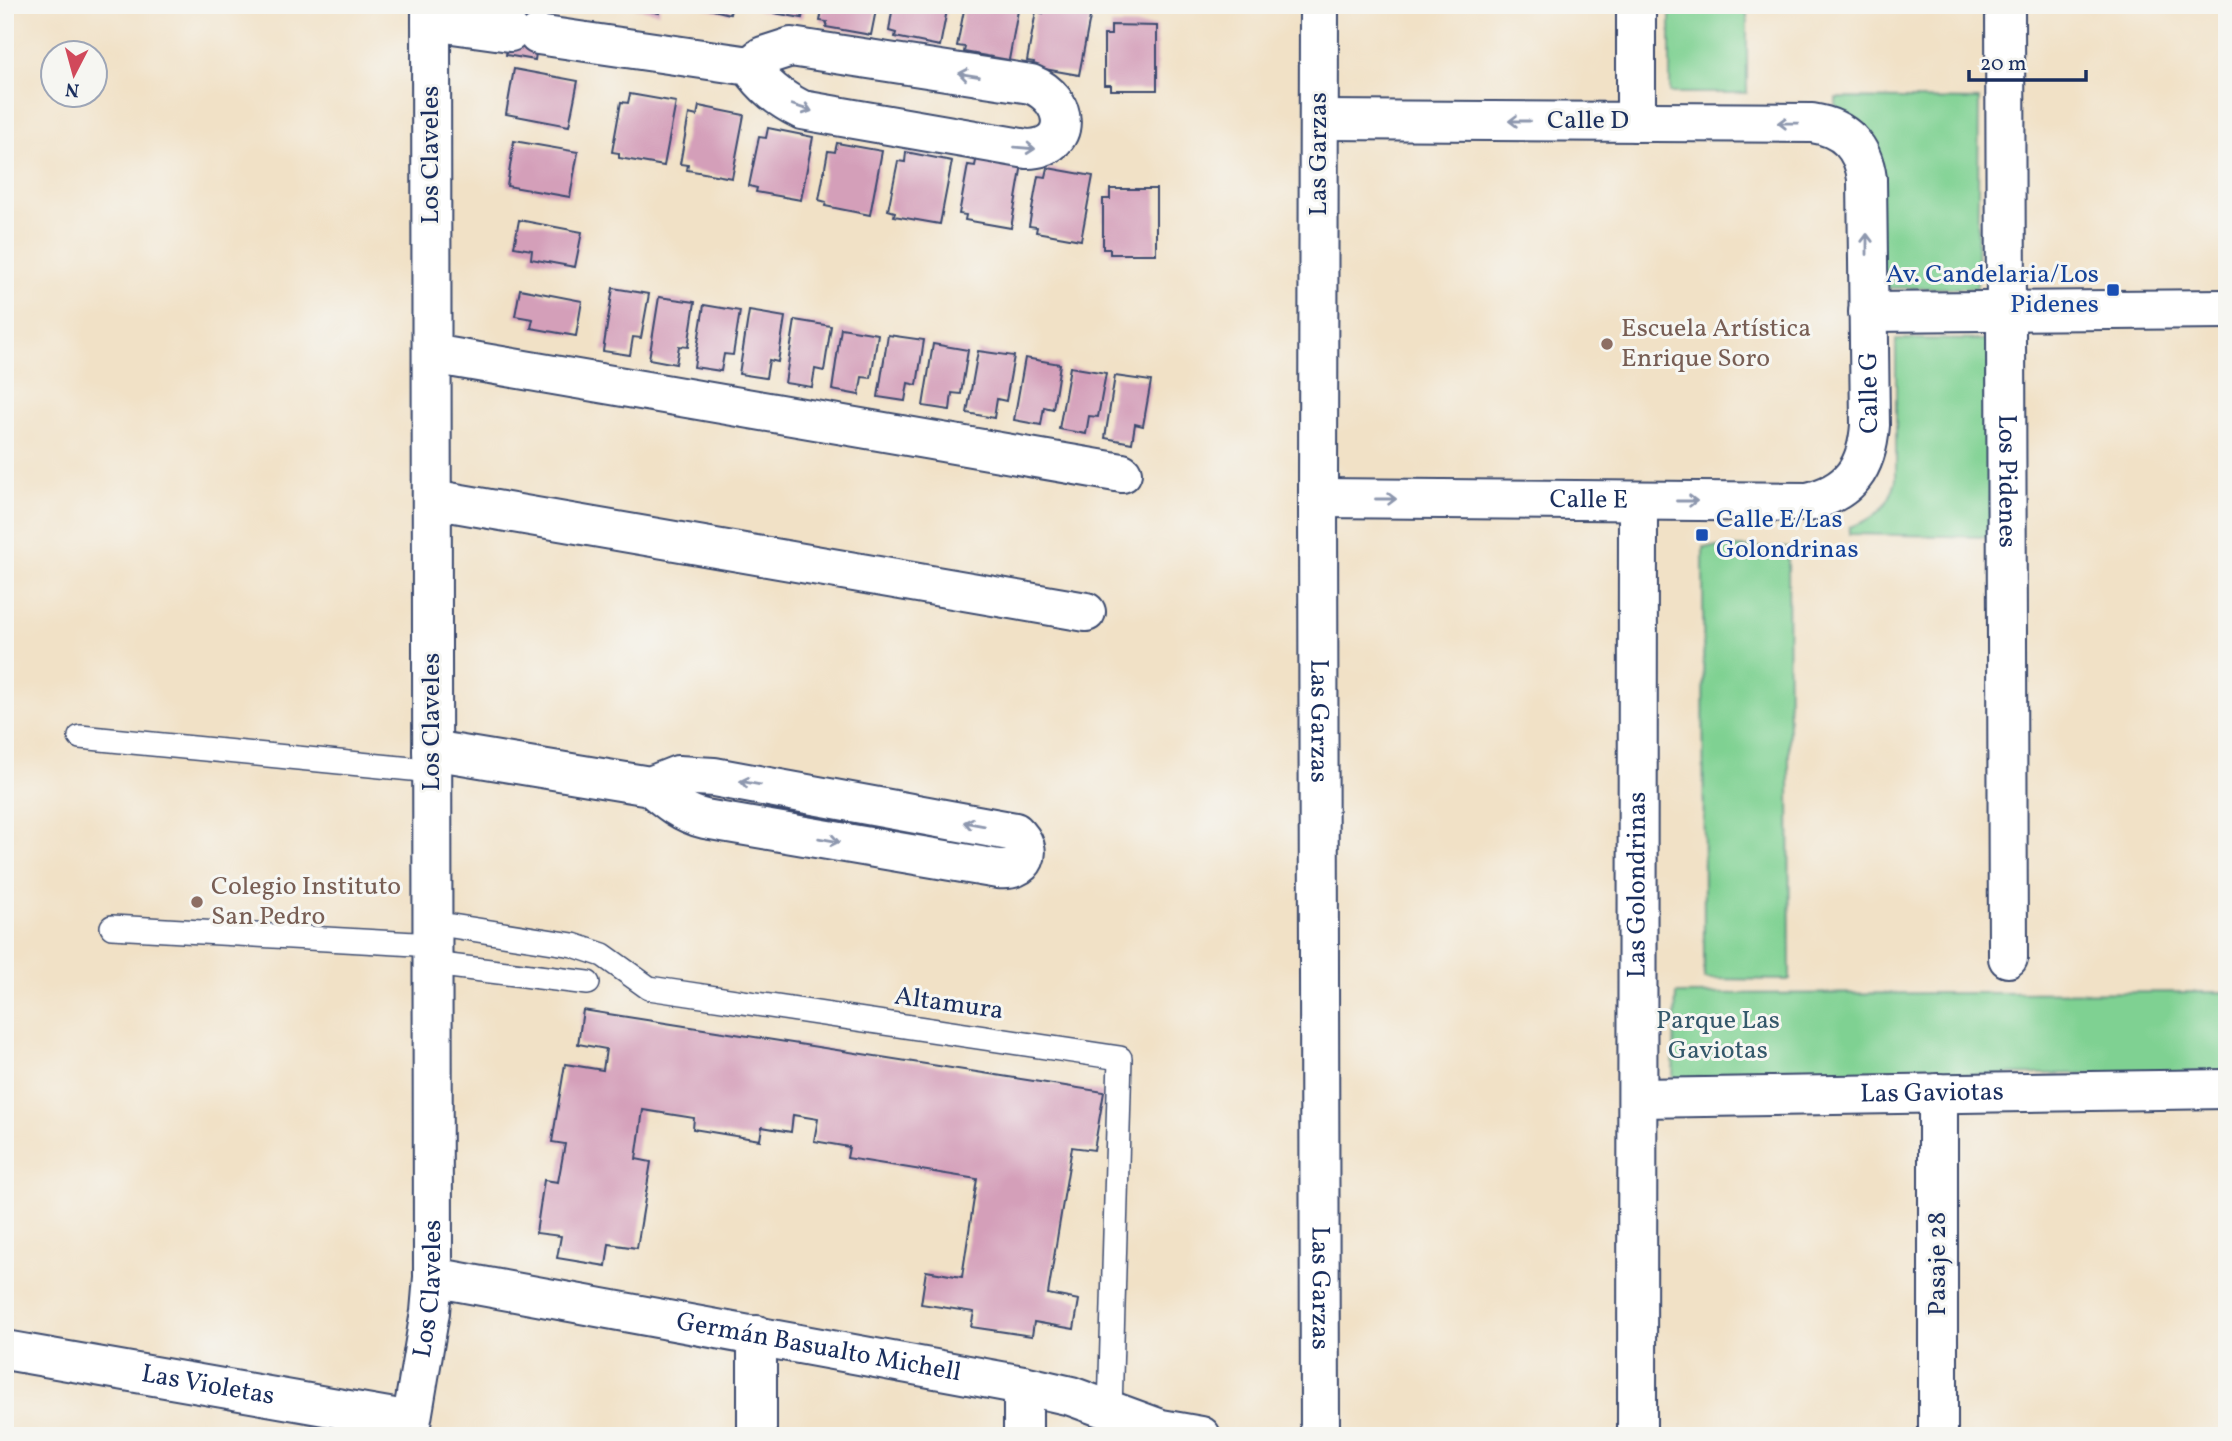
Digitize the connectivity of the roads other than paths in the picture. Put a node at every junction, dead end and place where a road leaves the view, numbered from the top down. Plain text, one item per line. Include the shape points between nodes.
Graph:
1 (1320, 5) edge
2 (1636, 5) edge
3 (2005, 5) edge
4 (431, 13) edge
5 (750, 66) junction
6 (1320, 120) junction
7 (1636, 122) junction
8 (1852, 140) joint
9 (2227, 309) edge
10 (2006, 310) junction
11 (1868, 312) junction
12 (432, 355) junction
13 (1122, 473) dead end
14 (1853, 478) joint
15 (1318, 498) junction
16 (432, 499) junction
17 (1638, 501) junction
18 (1086, 612) dead end
19 (80, 737) dead end
20 (432, 760) junction
21 (650, 786) junction
22 (112, 927) dead end
23 (433, 944) junction
24 (2008, 958) dead end
25 (588, 983) dead end
26 (2227, 1089) edge
27 (1938, 1093) junction
28 (1637, 1097) junction
29 (433, 1277) junction
30 (757, 1335) junction
31 (5, 1350) edge
32 (1023, 1384) junction
33 (1110, 1411) junction
34 (410, 1428) edge
35 (757, 1436) edge
36 (1023, 1436) edge
37 (1201, 1436) edge
38 (1303, 1436) edge
39 (1320, 1436) edge
40 (1637, 1436) edge
41 (1938, 1436) edge

1 - 6 street, Las Garzas
2 - 7 street
3 - 10 street, Los Pidenes
4 - 5 street via 524,33
4 - 12 street, Los Claveles
5 -> 5 street via 774,94 802,110 1027,149 1048,145 1061,124 1052,96 1031,84 791,47 763,55
7 -> 6 street, Calle D
6 - 15 street, Las Garzas
8 -> 7 street, Calle D via 1827,125 1812,123
11 -> 8 street, Calle G via 1867,179
9 - 10 street
10 - 11 street
10 - 24 street, Los Pidenes
11 - 14 street, Calle G via 1869,444
12 - 13 street
12 - 16 street, Los Claveles
17 -> 14 street, Calle E via 1808,502 1825,498
15 -> 17 street, Calle E
15 - 39 street, Las Garzas
16 - 18 street
16 - 20 street, Los Claveles
17 - 28 street, Las Golondrinas
19 - 20 lane
20 - 21 street
20 - 23 street, Los Claveles
21 -> 21 street via 667,801 705,819 1007,870 1023,862 1026,854 1023,839 1015,832 767,786 690,775
22 - 23 lane
23 - 25 lane via 499,971
23 - 29 street, Los Claveles
23 - 33 lane, Altamura via 583,948 603,954 649,988 1120,1058
26 - 27 street, Las Gaviotas
27 - 28 street, Las Gaviotas
27 - 41 street, Pasaje 28
28 - 40 street, Las Golondrinas
29 - 30 street, Germán Basualto Michell
29 - 34 street, Los Claveles
30 - 32 street, Germán Basualto Michell
30 - 35 street
31 - 34 street, Las Violetas
32 - 33 street, Germán Basualto Michell
32 - 36 street
33 - 37 street, Germán Basualto Michell via 1161,1429
38 - 39 street

